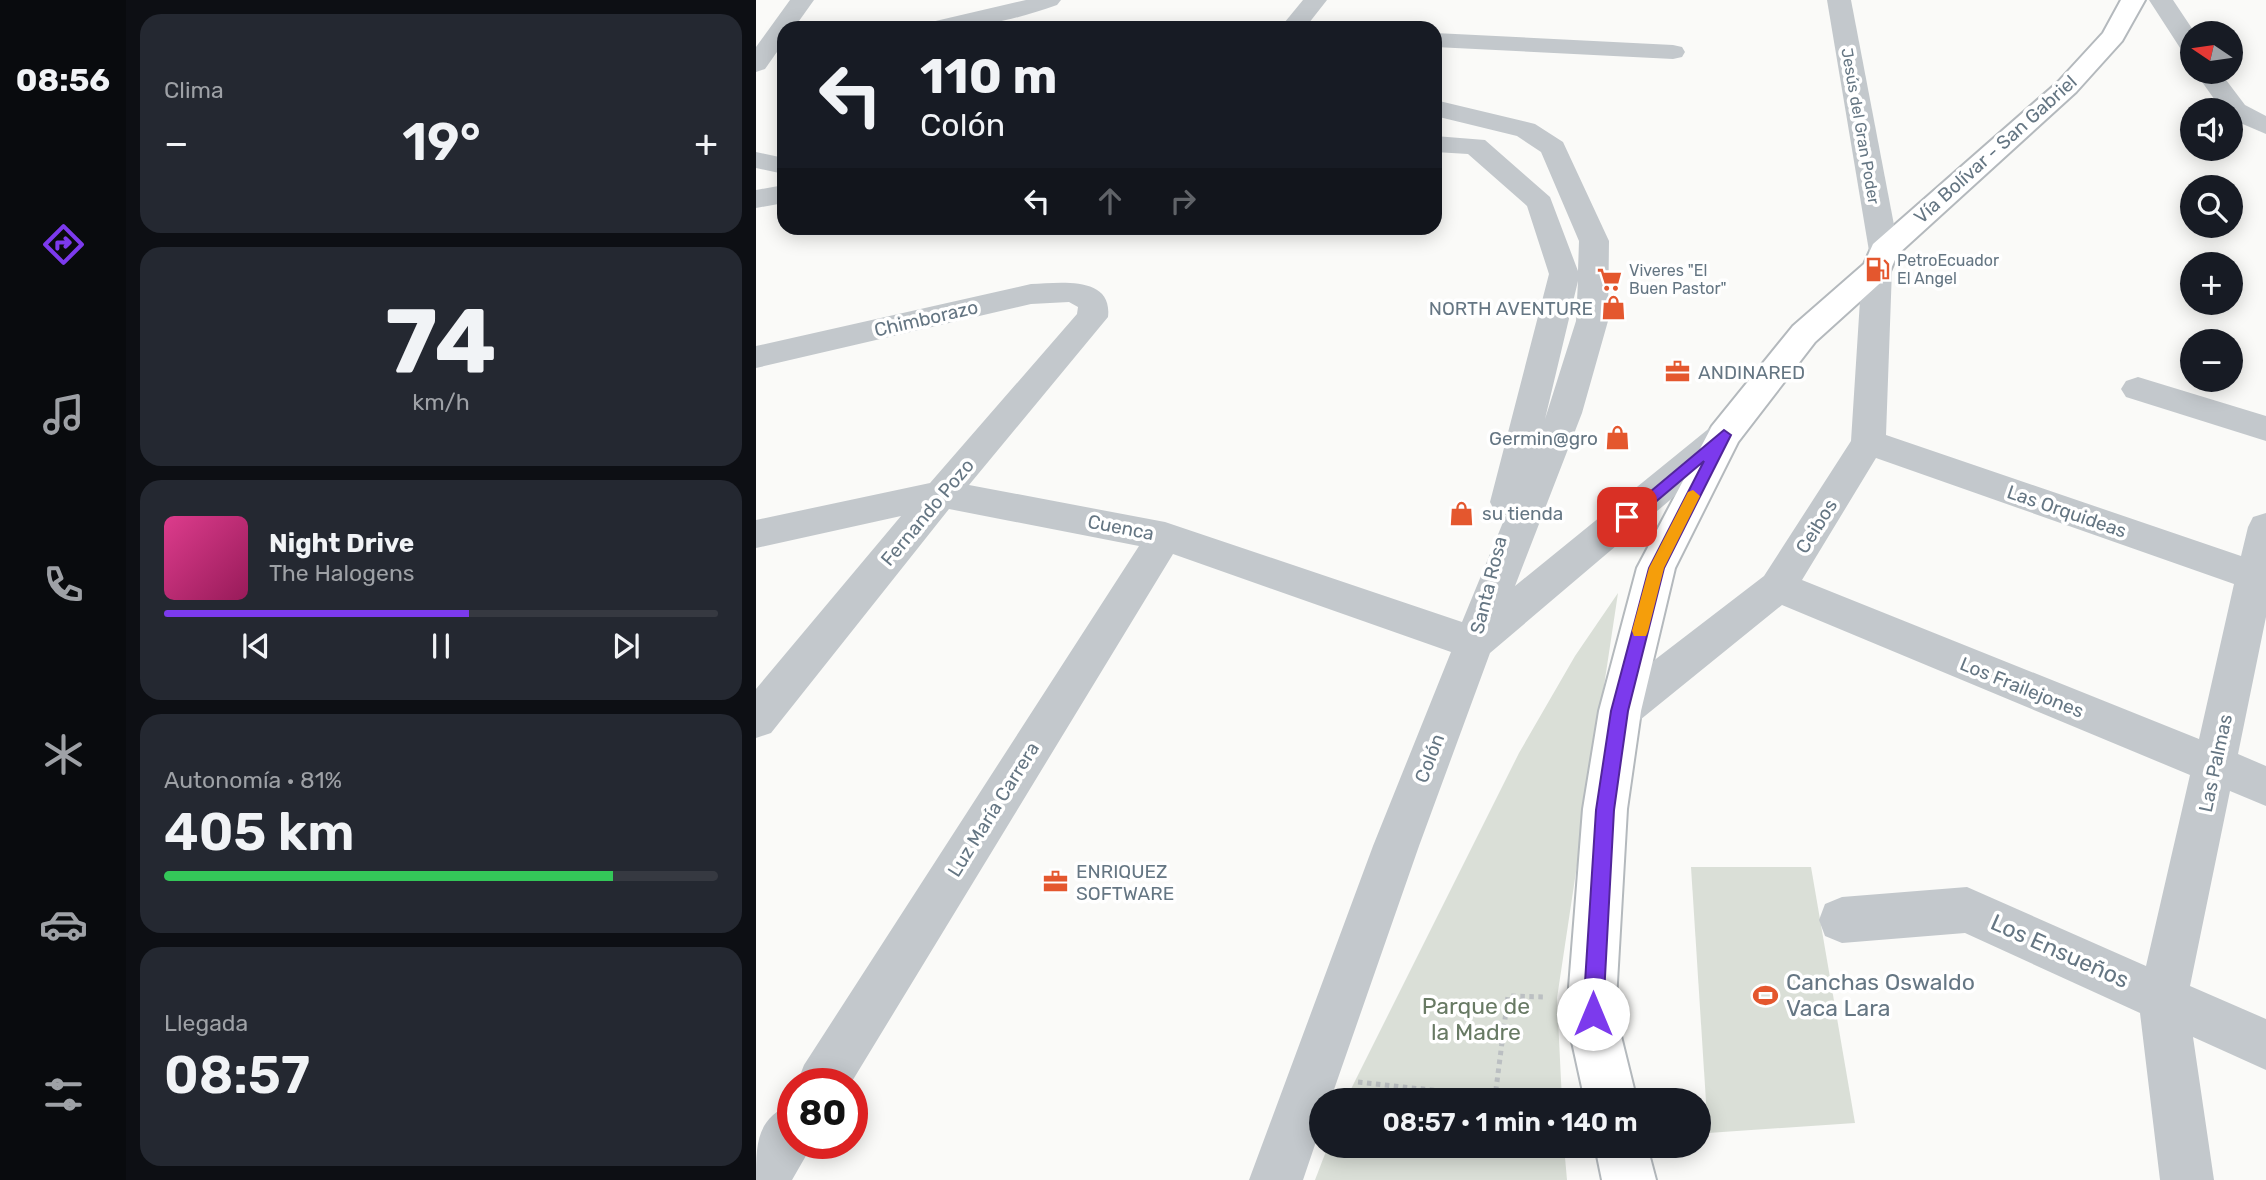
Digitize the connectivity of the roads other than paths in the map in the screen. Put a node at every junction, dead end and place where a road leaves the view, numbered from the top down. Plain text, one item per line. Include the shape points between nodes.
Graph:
1 (802, 0) edge
2 (1049, 0) edge
3 (1315, 0) edge
4 (1839, 0) edge
5 (2133, 0) edge
6 (2161, 0) edge
7 (787, 21) edge
8 (970, 21) edge
9 (1298, 21) edge
10 (2180, 29) edge
11 (777, 35) edge
12 (1442, 40) edge
13 (1673, 52) dead end
14 (756, 64) edge
15 (777, 67) edge
16 (756, 72) edge
17 (1442, 110) edge
18 (2243, 112) edge
19 (2243, 114) edge
20 (2266, 114) edge
21 (2266, 126) edge
22 (1442, 144) edge
23 (756, 160) edge
24 (777, 164) edge
25 (777, 195) edge
26 (756, 199) edge
27 (1880, 260) junction
28 (1094, 303) joint
29 (756, 357) edge
30 (2138, 389) dead end
31 (2266, 429) edge
32 (1724, 435) junction
33 (1868, 442) junction
34 (941, 494) junction
35 (2266, 527) edge
36 (756, 534) edge
37 (1165, 536) junction
38 (2261, 578) edge
39 (1778, 587) junction
40 (1474, 643) junction
41 (1620, 711) junction
42 (756, 720) edge
43 (2214, 765) junction
44 (2266, 786) edge
45 (1842, 920) dead end
46 (2163, 998) junction
47 (2266, 1045) edge
48 (831, 1068) edge
49 (1608, 1088) edge
50 (777, 1155) edge
51 (1624, 1158) edge
52 (762, 1180) edge
53 (1276, 1180) edge
54 (1629, 1180) edge
55 (2187, 1180) edge

1 - 7 street
2 - 8 street
3 - 9 street
4 - 27 street, Jesús del Gran Poder
5 - 27 highway, Vía Bolívar - San Gabriel via 2113,36 2067,86
6 - 10 street
11 - 14 street
12 - 13 street
15 - 16 street
17 - 40 street via 1526,130 1553,148 1594,241 1592,321 1565,413
18 - 20 street
19 - 21 street
22 - 40 street, Santa Rosa via 1475,146 1539,203 1564,274
23 - 24 street
25 - 26 street
27 - 32 highway, Vía Bolívar - San Gabriel via 1804,334
27 - 33 street, Ceibos
28 - 29 street, Chimborazo via 1075,292 1031,294
28 - 34 street, Fernando Pozo via 1092,317
30 - 31 street
32 - 40 street, Colón
32 - 41 highway, Vía Bolívar - San Gabriel via 1656,568
33 - 38 street, Las Orquideas
33 - 39 street, Ceibos
34 - 36 street, Cuenca
34 - 37 street, Cuenca
34 - 42 street, Fernando Pozo
35 - 38 street, Las Palmas
37 - 40 street, Cuenca
37 - 48 street, Luz María Carrera
38 - 43 street, Las Palmas
39 - 41 street, Ceibos
39 - 43 street, Los Frailejones
40 - 53 street, Colón via 1400,833
41 - 49 highway, Vía Bolívar - San Gabriel via 1605,810 1592,1000
43 - 44 street, Los Frailejones
43 - 46 street, Las Palmas
45 - 46 street, Los Ensueños via 1967,910
46 - 47 street, Los Ensueños
46 - 55 street, Las Palmas
50 - 52 street
51 - 54 highway

